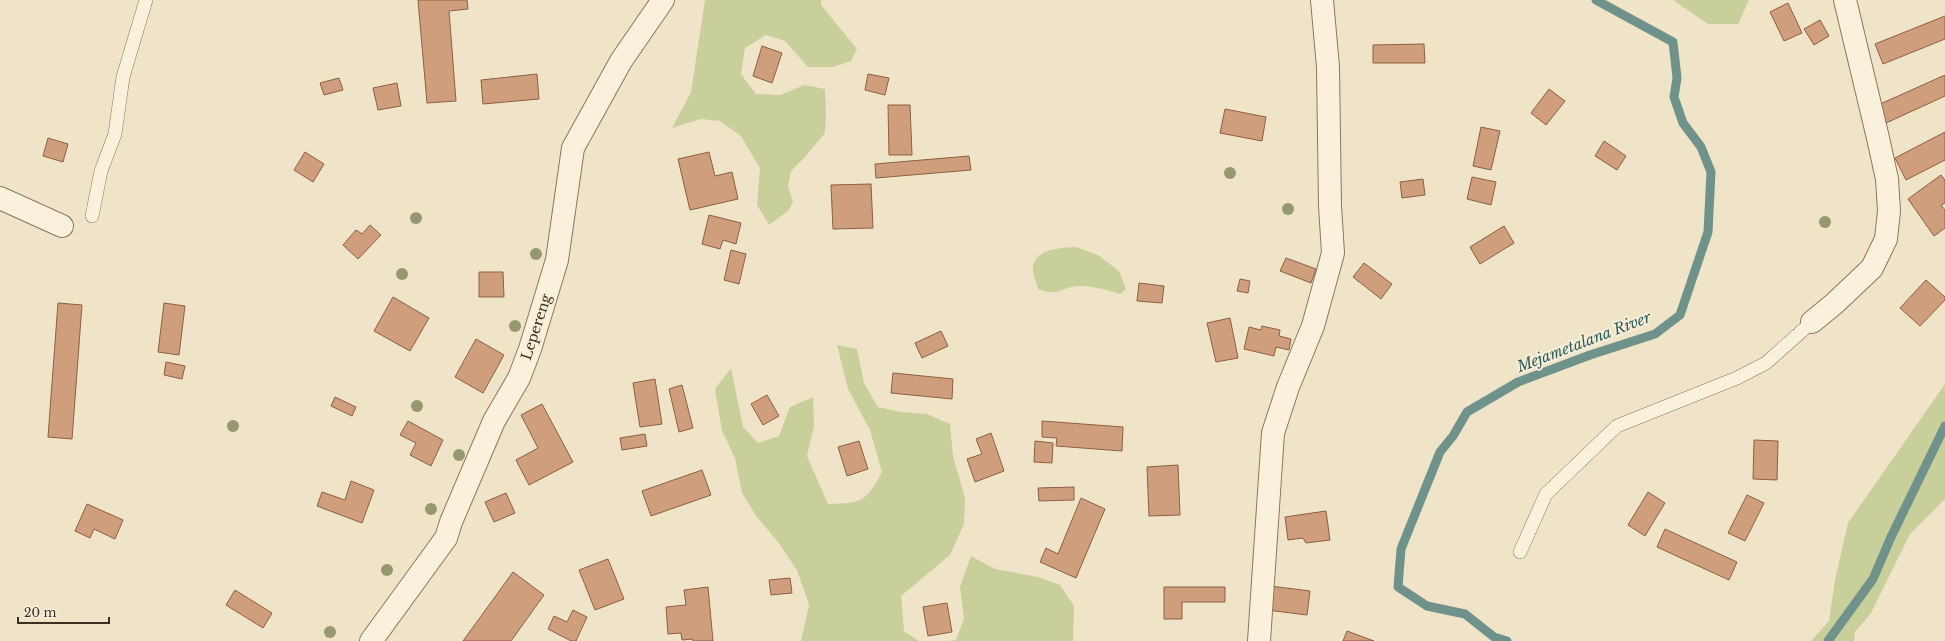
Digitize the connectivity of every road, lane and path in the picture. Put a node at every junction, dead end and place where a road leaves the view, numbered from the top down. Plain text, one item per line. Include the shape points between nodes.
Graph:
1 (146, 0) edge
2 (663, 0) edge
3 (1322, 0) edge
4 (1845, 0) edge
5 (0, 198) edge
6 (92, 216) dead end
7 (62, 226) dead end
8 (1812, 322) joint
9 (1520, 552) dead end
10 (371, 641) edge
11 (1259, 641) edge

1 - 6 lane via 123,76 115,134 101,171
2 - 10 street, Lepereng via 621,61 573,148 557,260 519,378 494,421 446,538
3 - 11 street via 1328,67 1329,199 1333,253 1313,326 1288,387 1273,433
4 - 8 street via 1887,179 1889,210 1886,239 1872,268
5 - 7 street
8 - 9 lane via 1766,363 1738,378 1617,426 1546,494

